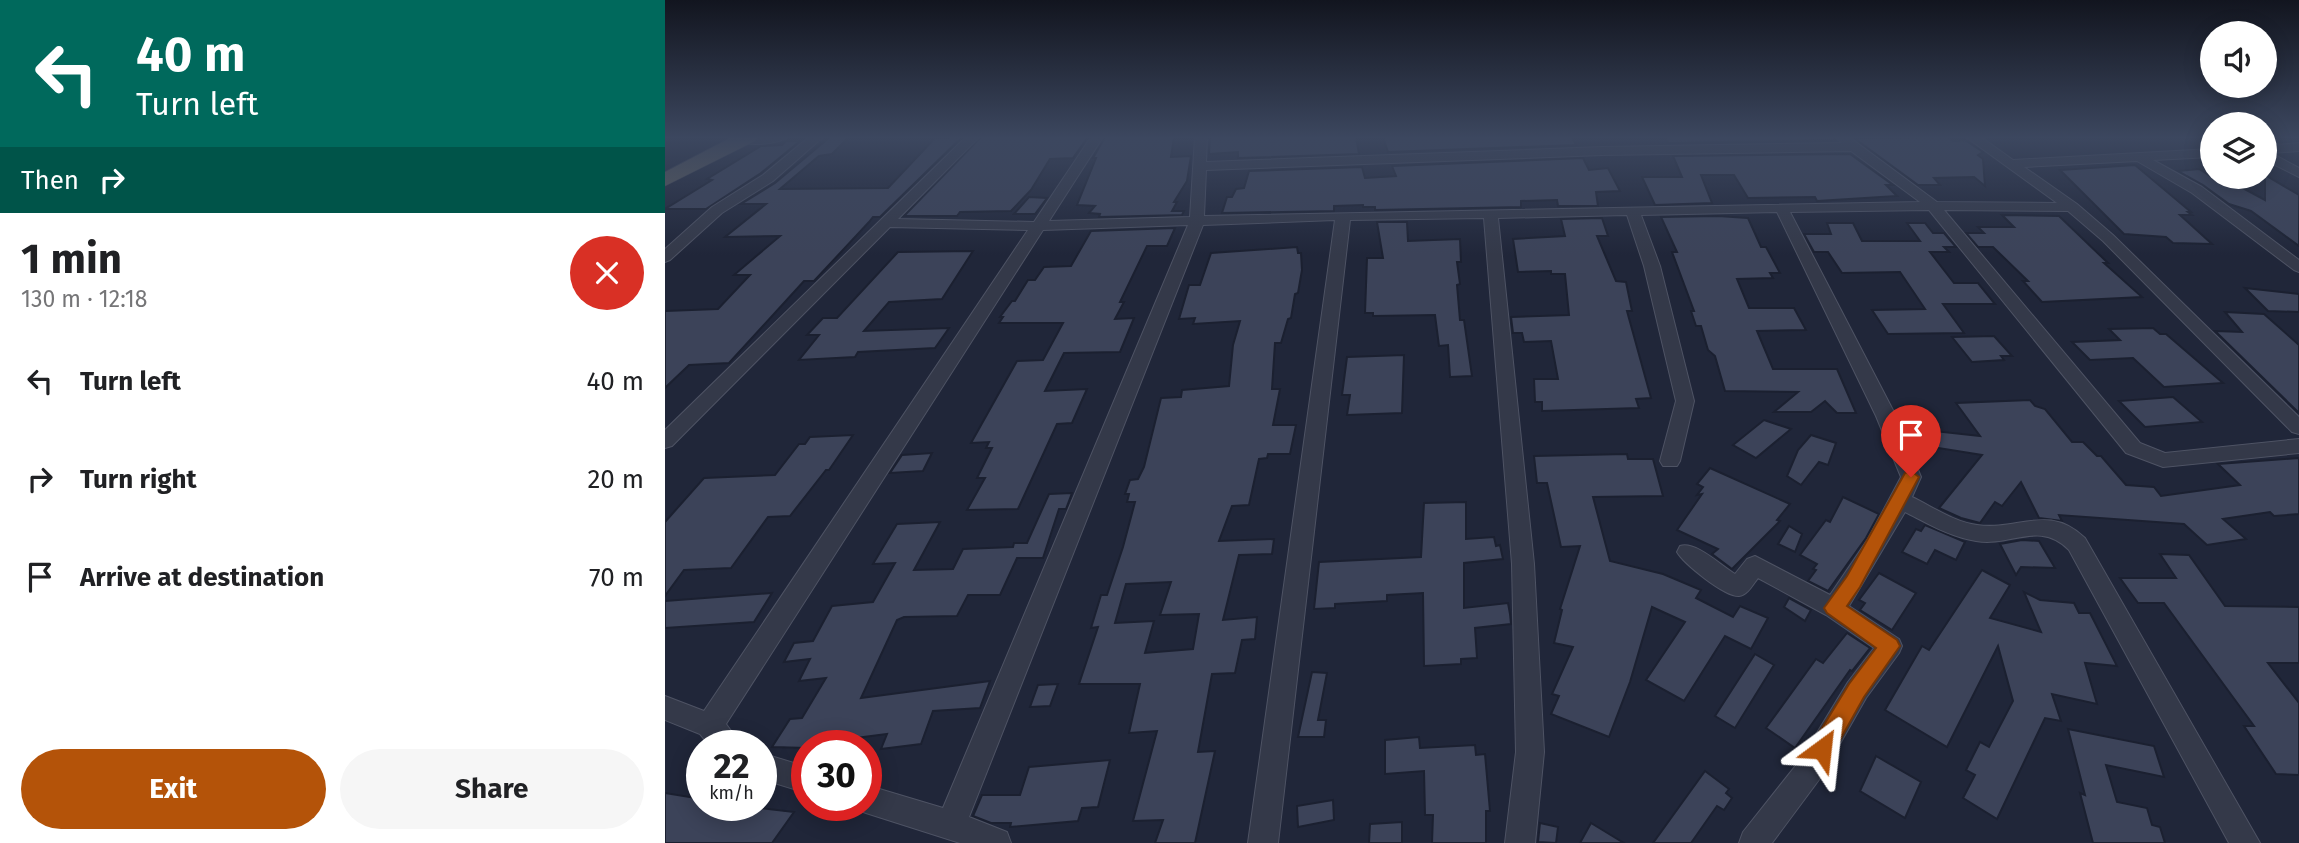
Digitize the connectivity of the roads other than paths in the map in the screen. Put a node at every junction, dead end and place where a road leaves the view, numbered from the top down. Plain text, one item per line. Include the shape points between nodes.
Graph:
1 (770, 176) edge
2 (934, 176) edge
3 (1071, 176) edge
4 (1200, 176) edge
5 (1894, 176) edge
6 (2030, 176) edge
7 (2173, 176) edge
8 (1931, 204) junction
9 (2072, 207) junction
10 (1782, 209) junction
11 (1633, 211) junction
12 (1491, 215) junction
13 (1343, 216) junction
14 (1196, 222) junction
15 (888, 223) junction
16 (1039, 226) junction
17 (665, 257) edge
18 (2299, 267) edge
19 (2299, 428) edge
20 (665, 441) edge
21 (2299, 446) edge
22 (1670, 461) dead end
23 (1900, 500) junction
24 (1688, 552) dead end
25 (1834, 608) junction
26 (665, 708) edge
27 (710, 725) junction
28 (714, 730) edge
29 (882, 804) edge
30 (951, 825) junction
31 (996, 843) edge
32 (1263, 843) edge
33 (1520, 843) edge
34 (1754, 843) edge
35 (2245, 843) edge

1 - 17 street via 717,210
2 - 15 street
3 - 16 street
4 - 14 street
5 - 8 street
6 - 9 street
7 - 18 street
8 - 9 street
8 - 10 street
8 - 21 street via 2133,448 2163,460
9 - 19 street
10 - 11 street
10 - 23 street via 1902,452 1911,477
11 - 12 street
11 - 22 street via 1652,266 1685,401
12 - 13 street
12 - 33 street via 1523,564 1530,752
13 - 14 street
13 - 32 street
14 - 16 street
14 - 30 street
15 - 16 street
15 - 20 street
16 - 27 street
23 - 25 street via 1854,582
23 - 35 street via 1976,534 2054,526 2068,533
24 - 25 street via 1738,587 1755,565
25 - 34 street via 1890,646 1857,690 1811,768
26 - 27 street
27 - 28 street
29 - 30 street
30 - 31 street

